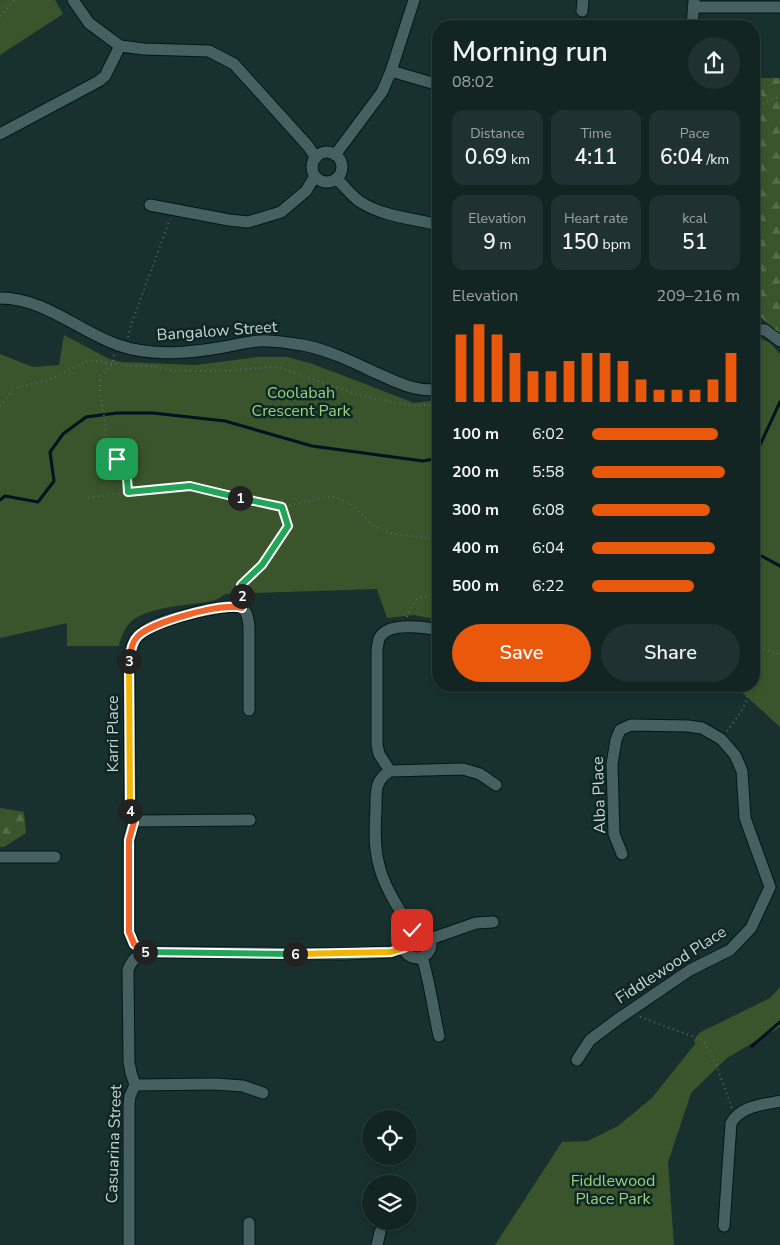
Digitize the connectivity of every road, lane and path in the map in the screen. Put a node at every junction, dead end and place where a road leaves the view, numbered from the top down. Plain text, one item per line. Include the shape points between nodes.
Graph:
1 (15, 0) edge
2 (73, 0) edge
3 (414, 0) edge
4 (694, 3) edge
5 (780, 7) edge
6 (0, 16) edge
7 (693, 20) edge
8 (120, 46) junction
9 (391, 71) junction
10 (432, 83) edge
11 (780, 97) edge
12 (760, 106) edge
13 (0, 134) edge
14 (335, 155) junction
15 (316, 158) junction
16 (315, 176) junction
17 (337, 179) junction
18 (150, 205) dead end
19 (173, 210) junction
20 (432, 224) edge
21 (0, 298) edge
22 (760, 330) edge
23 (128, 339) dead end
24 (780, 341) edge
25 (112, 364) junction
26 (432, 390) edge
27 (432, 405) edge
28 (0, 406) edge
29 (132, 455) dead end
30 (123, 464) junction
31 (128, 492) junction
32 (88, 498) dead end
33 (282, 499) dead end
34 (282, 507) junction
35 (432, 538) edge
36 (432, 594) edge
37 (242, 608) junction
38 (407, 627) junction
39 (432, 629) edge
40 (761, 648) joint
41 (780, 654) edge
42 (760, 660) edge
43 (748, 692) edge
44 (248, 710) dead end
45 (721, 740) junction
46 (390, 771) junction
47 (496, 785) dead end
48 (250, 820) dead end
49 (134, 822) junction
50 (622, 854) dead end
51 (0, 857) edge
52 (55, 857) dead end
53 (775, 888) edge
54 (493, 922) dead end
55 (412, 930) junction
56 (430, 939) junction
57 (404, 948) junction
58 (143, 952) junction
59 (422, 957) junction
60 (629, 1012) junction
61 (438, 1036) dead end
62 (577, 1060) dead end
63 (135, 1085) junction
64 (263, 1093) dead end
65 (780, 1101) edge
66 (736, 1114) junction
67 (249, 1223) dead end
68 (724, 1226) dead end
69 (380, 1232) dead end
70 (129, 1245) edge
71 (249, 1245) edge
72 (377, 1245) edge

1 - 6 path
2 - 8 street via 89,23
3 - 9 street
4 - 5 street
4 - 7 street
8 - 13 street via 105,76 99,81
8 - 15 street via 209,51 234,64
9 - 10 street
9 - 14 street via 374,105
11 - 12 path
14 - 15 street via 323,153
14 - 17 street via 342,166
15 - 16 street via 312,167
16 - 17 street via 323,182
16 - 19 street via 306,191 281,212 263,219 248,222
17 - 20 street via 357,200 371,208
18 - 19 street
19 - 23 path
21 - 26 street, Bangalow Street via 39,305 119,346 156,352 188,352 258,341 281,342 325,351 406,386
22 - 24 street
25 - 27 path via 175,371 274,368 358,395 412,406
25 - 28 path via 89,360 49,380 13,390
25 - 30 path via 100,377 106,426 104,439 110,455
29 - 30 path
30 - 31 path
31 - 32 path
31 - 34 path via 190,486
33 - 34 path
34 - 35 path via 331,496 349,502 374,526 390,533
34 - 37 path via 288,526 262,565 241,585
36 - 38 path via 418,598 408,614
37 - 44 street via 249,626
37 - 49 street, Karri Place via 227,607 161,623 139,635 132,644 129,661 129,775
38 - 39 street
38 - 46 street via 387,630 380,637 377,649 377,744
40 - 41 path
40 - 42 path
43 - 45 path via 745,704
45 - 50 street, Alba Place via 702,728 688,726 631,725 620,730 612,764 614,834
45 - 53 street, Alba Place via 735,755 742,771 745,818
46 - 47 street via 463,769 480,774
46 - 55 street via 378,782 376,849 382,874
48 - 49 street
49 - 58 street, Karri Place via 129,840 129,932 134,944
51 - 52 street
53 - 60 street, Fiddlewood Place via 751,928 730,950 690,970
54 - 56 street via 476,922
55 - 56 street via 423,931
55 - 57 street via 404,937
56 - 59 street via 430,949
57 - 58 street via 391,952 345,954
57 - 59 street via 412,957
58 - 63 street, Casuarina Street via 133,960 128,970 129,1062
59 - 61 street via 430,982
60 - 62 street, Fiddlewood Place via 590,1040
60 - 66 path via 703,1040
63 - 64 street via 243,1086
63 - 70 street, Casuarina Street via 129,1105
65 - 66 street
66 - 68 street via 731,1123
67 - 71 street
69 - 72 street

